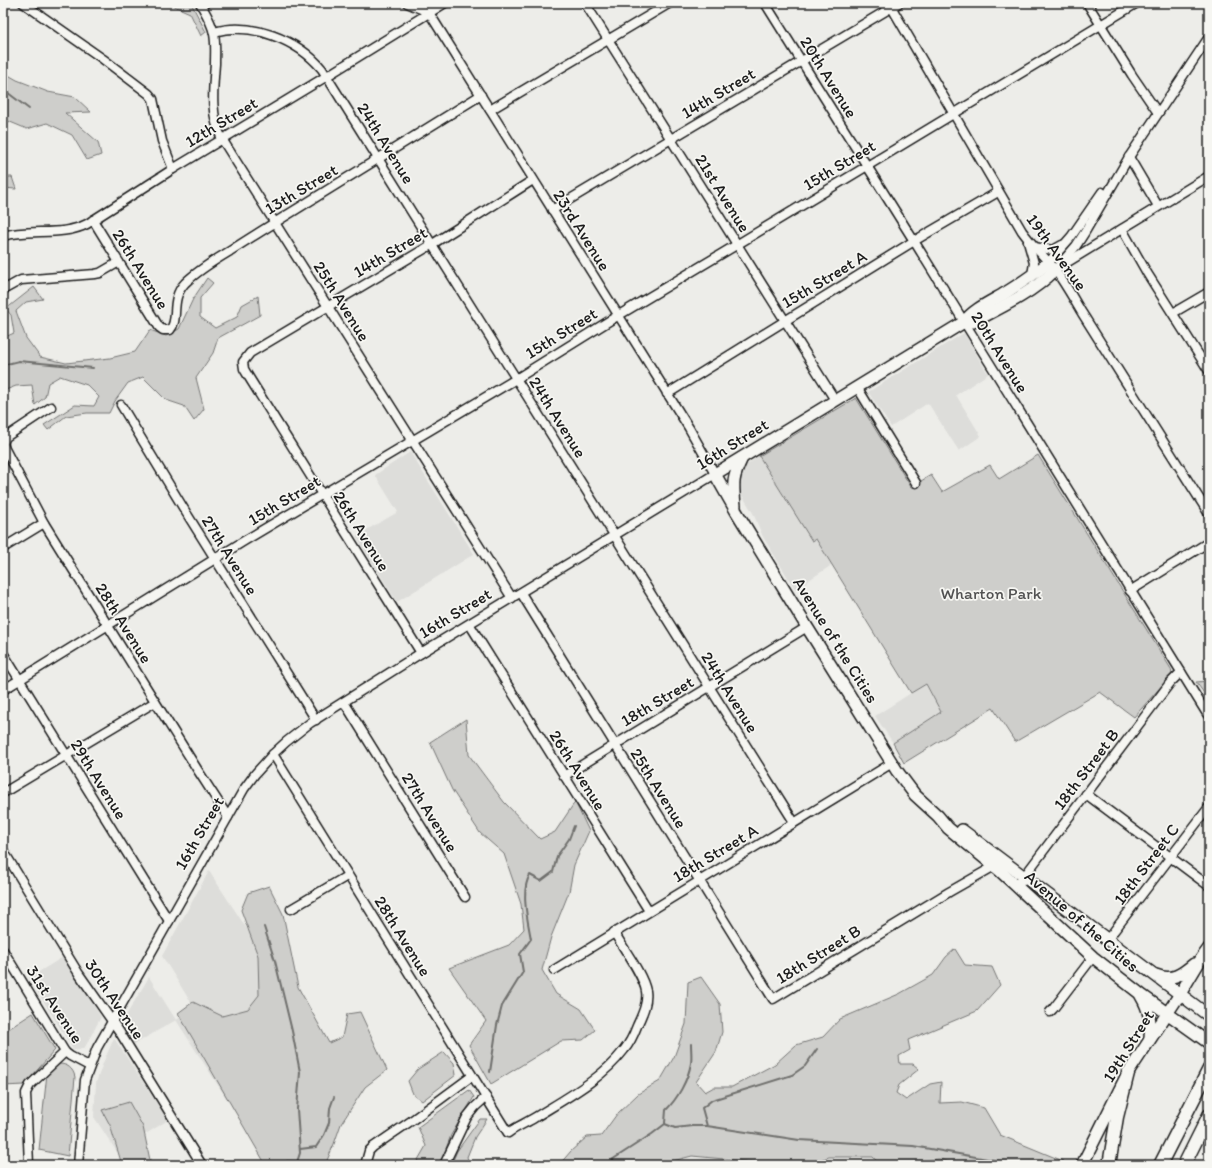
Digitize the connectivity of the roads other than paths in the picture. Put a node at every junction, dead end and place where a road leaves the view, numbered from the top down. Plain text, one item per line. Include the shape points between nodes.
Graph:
1 (23, 3) edge
2 (200, 3) edge
3 (407, 3) edge
4 (423, 3) edge
5 (445, 3) edge
6 (585, 3) edge
7 (670, 3) edge
8 (765, 3) edge
9 (899, 3) edge
10 (1087, 3) edge
11 (1137, 3) edge
12 (890, 5) edge
13 (429, 12) junction
14 (1101, 25) junction
15 (214, 32) junction
16 (1209, 37) edge
17 (608, 40) junction
18 (801, 61) junction
19 (327, 76) junction
20 (481, 95) junction
21 (490, 110) junction
22 (1158, 113) junction
23 (952, 114) junction
24 (670, 138) junction
25 (222, 139) junction
26 (1129, 157) junction
27 (379, 159) junction
28 (866, 166) junction
29 (173, 169) junction
30 (1209, 176) edge
31 (533, 180) junction
32 (998, 192) junction
33 (1158, 206) junction
34 (552, 210) junction
35 (93, 220) junction
36 (275, 222) junction
37 (1122, 229) junction
38 (3, 236) edge
39 (1026, 237) junction
40 (914, 241) junction
41 (1067, 243) junction
42 (738, 244) junction
43 (431, 245) junction
44 (1034, 247) junction
45 (119, 262) junction
46 (1052, 266) junction
47 (1032, 275) junction
48 (3, 290) edge
49 (1209, 292) edge
50 (328, 306) junction
51 (1173, 313) junction
52 (618, 316) junction
53 (785, 320) junction
54 (964, 322) junction
55 (167, 331) joint
56 (242, 362) joint
57 (1209, 371) edge
58 (516, 379) junction
59 (857, 387) junction
60 (667, 394) junction
61 (835, 400) junction
62 (122, 405) dead end
63 (51, 407) dead end
64 (412, 440) junction
65 (4, 441) edge
66 (742, 457) junction
67 (715, 474) junction
68 (916, 483) dead end
69 (322, 495) junction
70 (736, 511) junction
71 (1209, 514) edge
72 (44, 524) junction
73 (615, 535) junction
74 (1209, 542) edge
75 (3, 548) edge
76 (215, 559) junction
77 (1130, 591) junction
78 (520, 593) junction
79 (512, 598) junction
80 (470, 625) junction
81 (108, 626) junction
82 (807, 628) junction
83 (3, 653) edge
84 (421, 654) junction
85 (1181, 672) junction
86 (20, 680) junction
87 (710, 687) junction
88 (3, 690) edge
89 (155, 702) junction
90 (344, 702) junction
91 (1209, 717) edge
92 (316, 720) junction
93 (615, 745) junction
94 (273, 754) junction
95 (66, 755) junction
96 (892, 763) junction
97 (564, 776) junction
98 (3, 793) edge
99 (1086, 794) junction
100 (1209, 807) edge
101 (228, 817) junction
102 (794, 822) junction
103 (3, 850) edge
104 (1170, 858) junction
105 (998, 864) junction
106 (347, 876) junction
107 (1023, 877) junction
108 (699, 880) junction
109 (1016, 886) junction
110 (1209, 886) edge
111 (465, 897) dead end
112 (291, 909) dead end
113 (649, 911) junction
114 (169, 921) junction
115 (614, 932) junction
116 (1107, 940) junction
117 (1209, 948) edge
118 (3, 950) edge
119 (1093, 957) junction
120 (1201, 959) junction
121 (6, 960) edge
122 (554, 970) dead end
123 (1149, 971) junction
124 (1137, 991) junction
125 (1180, 994) junction
126 (773, 999) joint
127 (1050, 1012) dead end
128 (1168, 1013) junction
129 (1209, 1016) edge
130 (112, 1020) junction
131 (1150, 1039) junction
132 (1208, 1043) edge
133 (65, 1052) junction
134 (90, 1066) junction
135 (1209, 1069) edge
136 (1128, 1072) junction
137 (472, 1076) junction
138 (486, 1097) junction
139 (1209, 1115) edge
140 (29, 1165) edge
141 (78, 1165) edge
142 (202, 1165) edge
143 (366, 1165) edge
144 (444, 1165) edge
145 (1082, 1165) edge
146 (1109, 1165) edge
147 (1160, 1165) edge
148 (1184, 1165) edge

1 - 29 street via 149,94 153,99 162,141
2 - 15 street, 25th Avenue
3 - 13 street
4 - 13 street, 23rd Avenue
5 - 13 street, 12th Street
6 - 17 street, 21st Avenue
7 - 17 street
8 - 18 street, 20th Avenue
9 - 12 street, 14th Street
10 - 14 street
11 - 14 street, 15th Street
12 - 18 street, 14th Street
12 - 23 street, 19th Avenue
13 - 19 street, 12th Street
13 - 20 street, 23rd Avenue
14 - 22 street
14 - 23 street, 15th Street
15 - 19 street, 24th Avenue via 245,29 270,35 302,51 315,61
15 - 25 street, 25th Avenue via 213,106
16 - 22 street
17 - 21 street
17 - 24 street, 21st Avenue
18 - 24 street, 14th Street
18 - 28 street, 20th Avenue
19 - 25 street, 12th Street
19 - 27 street, 24th Avenue
20 - 21 street, 23rd Avenue
20 - 27 street, 13th Street
21 - 31 street, 23rd Avenue
22 - 26 street
23 - 28 street, 15th Street
23 - 32 street, 19th Avenue
24 - 34 street, 14th Street
24 - 42 street, 21st Avenue
25 - 29 street, 12th Street
25 - 36 street, 25th Avenue
26 - 33 street
26 - 41 street via 1120,166
26 - 46 street via 1076,246
27 - 36 street, 13th Street
27 - 43 street, 24th Avenue
28 - 40 street, 20th Avenue
28 - 42 street, 15th Street
29 - 35 street, 12th Street
30 - 33 street
31 - 34 street, 23rd Avenue
31 - 43 street, 14th Street
32 - 39 street, 19th Avenue
32 - 40 street, 15th Street A
33 - 37 street
34 - 52 street, 23rd Avenue
35 - 38 street, 12th Street via 76,229
35 - 45 street, 26th Avenue
36 - 50 street, 25th Avenue
36 - 55 street, 13th Street via 185,283 176,296 172,328
37 - 46 street
37 - 51 street
39 - 44 street, 19th Avenue
39 - 47 street via 1034,263
40 - 53 street, 15th Street A
40 - 54 street, 20th Avenue
41 - 44 street via 1053,250
41 - 46 street
42 - 52 street, 15th Street
42 - 53 street, 21st Avenue
43 - 50 street, 14th Street
43 - 58 street, 24th Avenue
44 - 46 street, 19th Avenue
45 - 48 street via 100,273 21,280
45 - 55 street, 26th Avenue via 159,327
46 - 47 main road
46 - 54 main road, 16th Street via 1045,279 1029,291 973,322
46 - 71 street, 19th Avenue
47 - 54 main road via 970,314
49 - 51 street
50 - 56 street, 14th Street via 250,353
50 - 64 street, 25th Avenue
51 - 57 street
52 - 58 street, 15th Street
52 - 60 street, 23rd Avenue
53 - 60 street, 15th Street A
53 - 61 street, 21st Avenue
54 - 59 main road, 16th Street
54 - 77 street, 20th Avenue
56 - 69 street, 26th Avenue
58 - 64 street, 15th Street
58 - 73 street, 24th Avenue
59 - 61 main road, 16th Street
59 - 68 street
60 - 67 street, 23rd Avenue
61 - 66 main road, 16th Street
62 - 76 street, 27th Avenue
63 - 65 street
64 - 69 street, 15th Street
64 - 79 street, 25th Avenue
65 - 72 street, 28th Avenue via 3,445
66 - 67 main road, 16th Street
66 - 70 main road via 733,480
67 - 70 main road, Avenue of the Cities
67 - 73 street, 16th Street
69 - 76 street, 15th Street
69 - 84 street, 26th Avenue
70 - 82 main road, Avenue of the Cities
72 - 75 street
72 - 81 street, 28th Avenue
73 - 78 street, 16th Street
73 - 87 street, 24th Avenue
74 - 77 street
76 - 81 street, 15th Street
76 - 92 street, 27th Avenue
77 - 85 street, 20th Avenue
78 - 79 street, 16th Street
78 - 93 street, 25th Avenue
79 - 80 street, 16th Street
80 - 84 street, 16th Street
80 - 97 street, 26th Avenue
81 - 86 street, 15th Street
81 - 89 street, 28th Avenue
82 - 87 street, 18th Street
82 - 96 main road, Avenue of the Cities
83 - 86 street, 29th Avenue
84 - 90 street, 16th Street
85 - 91 street, 20th Avenue
85 - 99 street, 18th Street B
86 - 88 street, 15th Street
86 - 95 street, 29th Avenue
87 - 93 street, 18th Street
87 - 102 street, 24th Avenue
89 - 95 street
89 - 101 street, 28th Avenue
90 - 92 street, 16th Street
90 - 111 street, 27th Avenue
92 - 94 street, 16th Street
93 - 97 street, 18th Street
93 - 108 street, 25th Avenue
94 - 101 street, 16th Street via 244,789
94 - 106 street, 28th Avenue
95 - 98 street
95 - 114 street, 29th Avenue
96 - 102 street, 18th Street A
96 - 105 main road, Avenue of the Cities via 915,795 948,828
97 - 113 street, 26th Avenue
99 - 104 street
99 - 107 street, 18th Street B
100 - 104 street, 18th Street C
101 - 114 street, 16th Street
102 - 108 street, 18th Street A
103 - 130 street, 30th Avenue via 79,974
104 - 110 street
104 - 116 street, 18th Street C
105 - 107 main road, Avenue of the Cities
105 - 109 main road, Avenue of the Cities
105 - 126 street, 18th Street B
106 - 112 street
106 - 137 street, 28th Avenue
107 - 109 street, 18th Street B
107 - 116 main road, Avenue of the Cities
108 - 113 street, 18th Street A
108 - 126 street, 25th Avenue
109 - 119 main road, Avenue of the Cities
113 - 115 street, 18th Street A
114 - 130 street, 16th Street
115 - 122 street, 18th Street A
115 - 138 street, 28th Avenue via 646,992 643,1013 625,1050 596,1078 508,1133
116 - 123 main road, Avenue of the Cities
117 - 120 main road, 19th Street
118 - 121 street, 31st Avenue
119 - 124 main road, Avenue of the Cities
119 - 127 street
120 - 123 main road via 1178,976 1163,978
120 - 125 main road, 19th Street
121 - 133 street, 31st Avenue
123 - 125 main road, Avenue of the Cities
124 - 128 main road, Avenue of the Cities
124 - 131 main road via 1149,1012
125 - 128 main road, 19th Street
125 - 129 main road, Avenue of the Cities
128 - 131 main road, 19th Street
128 - 132 main road, Avenue of the Cities
130 - 134 street, 16th Street
130 - 142 street, 30th Avenue
131 - 136 main road, 19th Street
133 - 134 street, 31st Avenue
133 - 140 street via 30,1085 26,1093
134 - 141 street, 16th Street via 85,1080
135 - 147 highway
136 - 145 main road, 19th Street
136 - 146 highway
137 - 138 street, 28th Avenue
137 - 143 street via 373,1147 369,1151
138 - 144 street via 467,1117
139 - 148 highway

